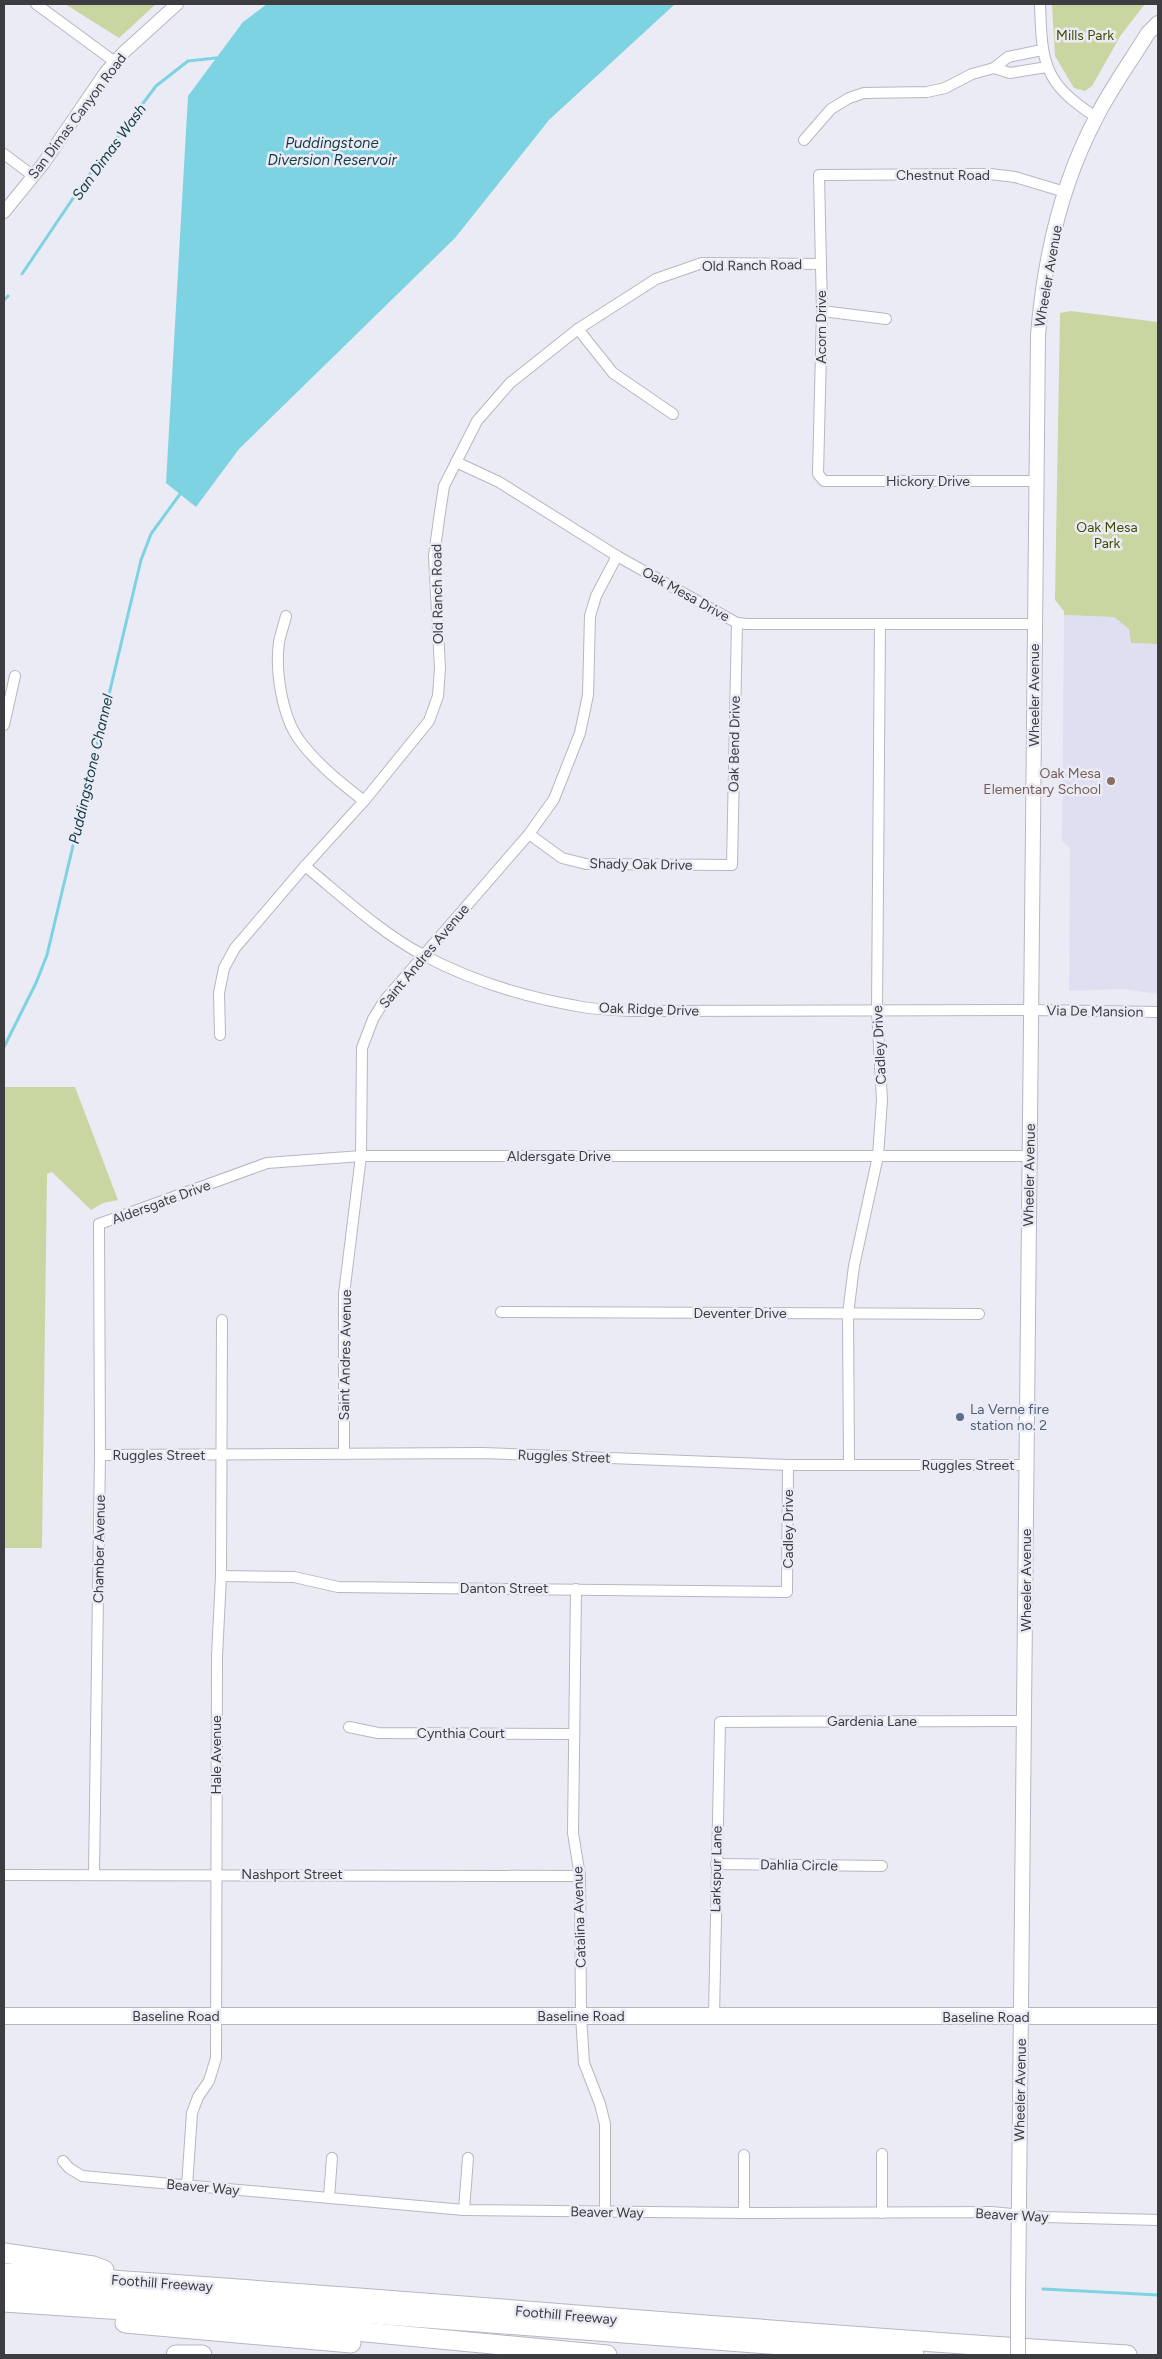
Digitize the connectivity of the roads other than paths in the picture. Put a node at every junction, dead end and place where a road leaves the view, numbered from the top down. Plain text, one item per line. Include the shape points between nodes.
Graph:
1 (36, 4) edge
2 (177, 4) edge
3 (1040, 4) edge
4 (1158, 23) edge
5 (1042, 50) junction
6 (115, 62) junction
7 (1047, 67) junction
8 (994, 68) junction
9 (1096, 117) junction
10 (804, 140) dead end
11 (4, 154) edge
12 (32, 175) junction
13 (819, 176) joint
14 (1065, 192) junction
15 (4, 212) edge
16 (820, 264) junction
17 (822, 310) junction
18 (886, 319) dead end
19 (578, 329) junction
20 (673, 414) dead end
21 (456, 462) junction
22 (820, 478) joint
23 (1037, 481) junction
24 (617, 556) junction
25 (286, 616) dead end
26 (737, 622) junction
27 (880, 624) junction
28 (1034, 624) junction
29 (15, 676) dead end
30 (4, 725) edge
31 (364, 801) junction
32 (529, 834) junction
33 (732, 865) joint
34 (305, 866) junction
35 (423, 955) junction
36 (1031, 1010) junction
37 (877, 1011) junction
38 (1158, 1012) edge
39 (220, 1035) dead end
40 (361, 1156) junction
41 (878, 1156) junction
42 (1029, 1156) junction
43 (99, 1224) joint
44 (501, 1312) dead end
45 (848, 1314) junction
46 (979, 1314) dead end
47 (222, 1320) dead end
48 (344, 1454) junction
49 (100, 1455) junction
50 (221, 1455) junction
51 (849, 1464) junction
52 (788, 1465) junction
53 (1027, 1465) junction
54 (221, 1576) junction
55 (576, 1589) junction
56 (787, 1592) joint
57 (1025, 1721) junction
58 (720, 1722) joint
59 (349, 1727) dead end
60 (574, 1734) junction
61 (716, 1864) junction
62 (882, 1866) dead end
63 (94, 1873) junction
64 (4, 1874) edge
65 (216, 1874) junction
66 (580, 1876) junction
67 (4, 2016) edge
68 (216, 2016) junction
69 (581, 2016) junction
70 (714, 2016) junction
71 (1021, 2016) junction
72 (1158, 2016) edge
73 (882, 2154) dead end
74 (744, 2155) dead end
75 (332, 2158) dead end
76 (468, 2158) dead end
77 (63, 2161) dead end
78 (187, 2186) junction
79 (329, 2197) junction
80 (464, 2210) junction
81 (605, 2213) junction
82 (744, 2213) junction
83 (882, 2213) junction
84 (1018, 2214) junction
85 (1158, 2220) edge
86 (4, 2253) edge
87 (4, 2273) edge
88 (133, 2281) junction
89 (4, 2286) edge
90 (4, 2302) edge
91 (4, 2314) edge
92 (992, 2351) edge
93 (176, 2355) edge
94 (202, 2355) edge
95 (480, 2355) edge
96 (607, 2355) edge
97 (914, 2355) edge
98 (1018, 2355) edge
99 (1128, 2355) edge

1 - 6 street
2 - 6 street, San Dimas Canyon Road
3 - 5 street
4 - 9 main road, Wheeler Avenue via 1148,33
5 - 7 street
5 - 8 street via 1008,58
6 - 12 street, San Dimas Canyon Road
7 - 8 street via 1010,73
7 - 9 street via 1057,85 1075,104
8 - 10 street via 927,92 864,94 849,98 831,108
9 - 14 main road, Wheeler Avenue
11 - 12 street
12 - 15 street, San Dimas Canyon Road
13 - 14 street, Chestnut Road via 990,174 1015,177
13 - 16 street, Acorn Drive
14 - 23 main road, Wheeler Avenue via 1041,304
16 - 17 street, Acorn Drive
16 - 19 street, Old Ranch Road via 702,263 656,279
17 - 18 street
17 - 22 street, Acorn Drive
19 - 20 street via 613,373
19 - 21 street, Old Ranch Road via 510,383 478,421
21 - 24 street, Oak Mesa Drive via 499,482
21 - 31 street, Old Ranch Road via 444,486 434,556 440,668 438,696 429,721
22 - 23 street, Hickory Drive via 824,481
23 - 28 main road, Wheeler Avenue
24 - 26 street, Oak Mesa Drive
24 - 32 street, Saint Andres Avenue via 596,596 590,616 588,695 580,733 554,799
25 - 31 street via 279,642 280,683 287,718 299,740 314,757
26 - 27 street, Oak Mesa Drive
26 - 33 street, Oak Bend Drive
27 - 28 street, Oak Mesa Drive
27 - 37 street, Cadley Drive
28 - 36 main road, Wheeler Avenue
29 - 30 street
31 - 34 street, Old Ranch Road
32 - 33 street, Shady Oak Drive via 562,858 586,864
32 - 35 street, Saint Andres Avenue
34 - 35 street, Oak Ridge Drive via 379,926
34 - 39 street, Old Ranch Road via 235,948 224,968 220,993
35 - 37 street, Oak Ridge Drive via 526,995 579,1006 634,1011
35 - 40 street, Saint Andres Avenue via 384,1001 373,1018 362,1048
36 - 37 street, Oak Ridge Drive
36 - 38 street, Via De Mansion
36 - 42 main road, Wheeler Avenue
37 - 41 street, Cadley Drive via 882,1100
40 - 41 street, Aldersgate Drive
40 - 43 street, Aldersgate Drive via 267,1162
40 - 48 street, Saint Andres Avenue via 344,1294
41 - 42 street, Aldersgate Drive
41 - 45 street, Cadley Drive via 854,1266
42 - 53 main road, Wheeler Avenue
43 - 49 street, Chamber Avenue
44 - 45 street, Deventer Drive
45 - 46 street, Deventer Drive
45 - 51 street, Cadley Drive
47 - 50 street, Hale Avenue
48 - 50 street, Ruggles Street
48 - 52 street, Ruggles Street via 483,1453
49 - 50 street, Ruggles Street
49 - 63 street, Chamber Avenue
50 - 54 street, Hale Avenue
51 - 52 street, Ruggles Street
51 - 53 street, Ruggles Street
52 - 56 street, Cadley Drive
53 - 57 main road, Wheeler Avenue
54 - 55 street, Danton Street via 294,1576 338,1587
54 - 65 street, Hale Avenue via 217,1656
55 - 56 street, Danton Street
55 - 60 street, Catalina Avenue
57 - 58 street, Gardenia Lane
57 - 71 main road, Wheeler Avenue
58 - 61 street, Larkspur Lane
59 - 60 street, Cynthia Court via 378,1733
60 - 66 street, Catalina Avenue via 573,1833
61 - 62 street, Dahlia Circle
61 - 70 street, Larkspur Lane
63 - 64 street, Nashport Street
63 - 65 street, Nashport Street
65 - 66 street, Nashport Street
65 - 68 street, Hale Avenue
66 - 69 street, Catalina Avenue
67 - 68 main road, Baseline Road
68 - 69 main road, Baseline Road
68 - 78 street, Hale Avenue via 216,2058 209,2081 192,2114
69 - 70 main road, Baseline Road
69 - 81 street, Catalina Avenue via 584,2063 605,2124
70 - 71 main road, Baseline Road
71 - 72 main road, Baseline Road
71 - 84 main road, Wheeler Avenue
73 - 83 street
74 - 82 street
75 - 79 street
76 - 80 street
77 - 78 street, Beaver Way via 82,2176
78 - 79 street, Beaver Way
79 - 80 street, Beaver Way
80 - 81 street, Beaver Way
81 - 82 street, Beaver Way
82 - 83 street, Beaver Way
83 - 84 street, Beaver Way
84 - 85 street, Beaver Way
84 - 98 main road, Wheeler Avenue, bridge
86 - 88 highway via 93,2266
87 - 88 highway, Foothill Freeway
88 - 92 highway, Foothill Freeway
89 - 97 highway
90 - 96 highway via 164,2312
91 - 95 highway
92 - 99 highway, Foothill Freeway
93 - 94 highway

